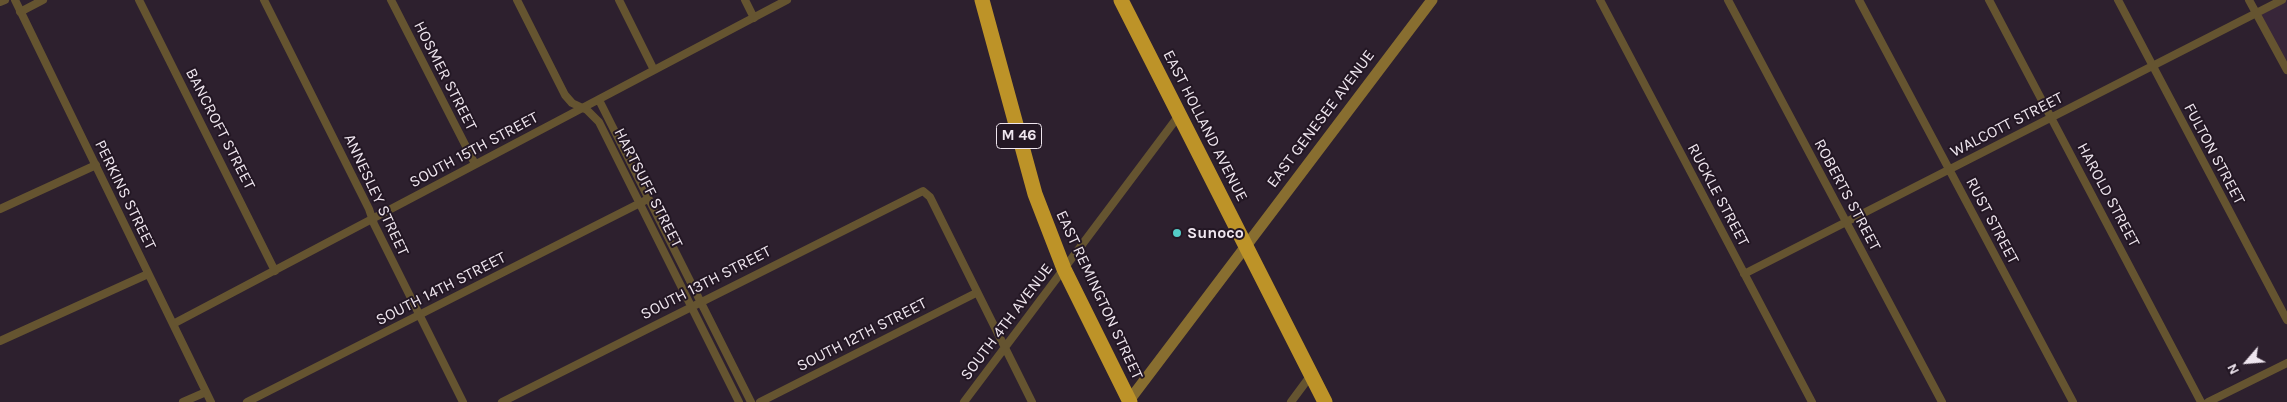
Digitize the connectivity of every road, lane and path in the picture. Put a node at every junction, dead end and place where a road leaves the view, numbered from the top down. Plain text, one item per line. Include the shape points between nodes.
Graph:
1 (5, 0) edge
2 (15, 0) edge
3 (43, 0) edge
4 (139, 0) edge
5 (264, 0) edge
6 (391, 0) edge
7 (517, 0) edge
8 (619, 0) edge
9 (745, 0) edge
10 (787, 0) edge
11 (982, 0) edge
12 (1121, 0) edge
13 (1432, 0) edge
14 (1600, 0) edge
15 (1728, 0) edge
16 (1858, 0) edge
17 (1989, 0) edge
18 (2118, 0) edge
19 (2249, 0) edge
20 (2282, 0) edge
21 (0, 2) edge
22 (20, 12) junction
23 (2257, 14) junction
24 (754, 18) junction
25 (2152, 66) junction
26 (654, 70) junction
27 (2287, 70) edge
28 (599, 100) junction
29 (582, 108) junction
30 (1180, 114) junction
31 (2052, 118) junction
32 (475, 164) junction
33 (96, 165) junction
34 (1949, 170) junction
35 (644, 201) junction
36 (0, 209) edge
37 (373, 218) junction
38 (1846, 222) junction
39 (1245, 245) junction
40 (1064, 269) junction
41 (275, 271) junction
42 (148, 274) junction
43 (1744, 274) junction
44 (976, 293) junction
45 (700, 302) junction
46 (692, 306) junction
47 (419, 316) junction
48 (2287, 320) edge
49 (173, 324) junction
50 (0, 341) edge
51 (1004, 349) junction
52 (2287, 362) edge
53 (1311, 375) junction
54 (206, 392) junction
55 (183, 402) edge
56 (211, 402) edge
57 (247, 402) edge
58 (462, 402) edge
59 (502, 402) edge
60 (739, 402) edge
61 (751, 402) edge
62 (760, 402) edge
63 (964, 402) edge
64 (1032, 402) edge
65 (1129, 402) edge
66 (1291, 402) edge
67 (1325, 402) edge
68 (1812, 402) edge
69 (1942, 402) edge
70 (2073, 402) edge
71 (2201, 402) edge
72 (2208, 402) edge

1 - 21 street
2 - 22 street, PERKINS STREET
3 - 22 street
4 - 41 street, BANCROFT STREET
5 - 37 street, ANNESLEY STREET
6 - 32 street, HOSMER STREET
7 - 29 street, HARTSUFF STREET via 565,95
8 - 26 street
9 - 24 street
10 - 24 street, SOUTH 15TH STREET
11 - 40 highway, EAST REMINGTON STREET / M 46 via 1035,194
12 - 30 highway, EAST HOLLAND AVENUE
13 - 39 main road, EAST GENESEE AVENUE
14 - 43 street, RUCKLE STREET
15 - 38 street, ROBERTS STREET
16 - 34 street, RUST STREET
17 - 31 street, HAROLD STREET
18 - 25 street, FULTON STREET
19 - 23 street
20 - 23 street, WALCOTT STREET
22 - 33 street, PERKINS STREET
23 - 25 street, WALCOTT STREET
23 - 27 street
24 - 26 street, SOUTH 15TH STREET
25 - 31 street, WALCOTT STREET
25 - 48 street, FULTON STREET
26 - 28 street, SOUTH 15TH STREET
28 - 29 street, SOUTH 15TH STREET
28 - 35 street, HARTSUFF STREET
29 - 32 street, SOUTH 15TH STREET
29 - 35 street, HARTSUFF STREET via 599,122
30 - 39 highway, EAST HOLLAND AVENUE
30 - 40 street, SOUTH 4TH AVENUE
31 - 34 street, WALCOTT STREET
31 - 71 street, HAROLD STREET
32 - 37 street, SOUTH 15TH STREET
33 - 36 street
33 - 42 street, PERKINS STREET
34 - 38 street, WALCOTT STREET
34 - 70 street, RUST STREET
35 - 45 street, HARTSUFF STREET
35 - 46 street, HARTSUFF STREET
35 - 47 street, SOUTH 14TH STREET
37 - 41 street, SOUTH 15TH STREET
37 - 47 street, ANNESLEY STREET
38 - 43 street, WALCOTT STREET
38 - 69 street, ROBERTS STREET
39 - 53 highway, EAST HOLLAND AVENUE
39 - 65 main road, EAST GENESEE AVENUE
40 - 51 street, SOUTH 4TH AVENUE
40 - 65 highway, EAST REMINGTON STREET / M 46
41 - 49 street, SOUTH 15TH STREET
42 - 49 street, PERKINS STREET
42 - 50 street
43 - 68 street, RUCKLE STREET
44 - 45 street, SOUTH 13TH STREET via 930,197 923,191
44 - 51 street
44 - 62 street, SOUTH 12TH STREET
45 - 46 street, SOUTH 13TH STREET
45 - 61 street, HARTSUFF STREET
46 - 59 street, SOUTH 13TH STREET
46 - 60 street, HARTSUFF STREET
47 - 57 street, SOUTH 14TH STREET
47 - 58 street, ANNESLEY STREET
49 - 54 street, PERKINS STREET
51 - 63 street, SOUTH 4TH AVENUE
51 - 64 street
52 - 72 street
53 - 66 street
53 - 67 highway, EAST HOLLAND AVENUE
54 - 55 street
54 - 56 street, PERKINS STREET

